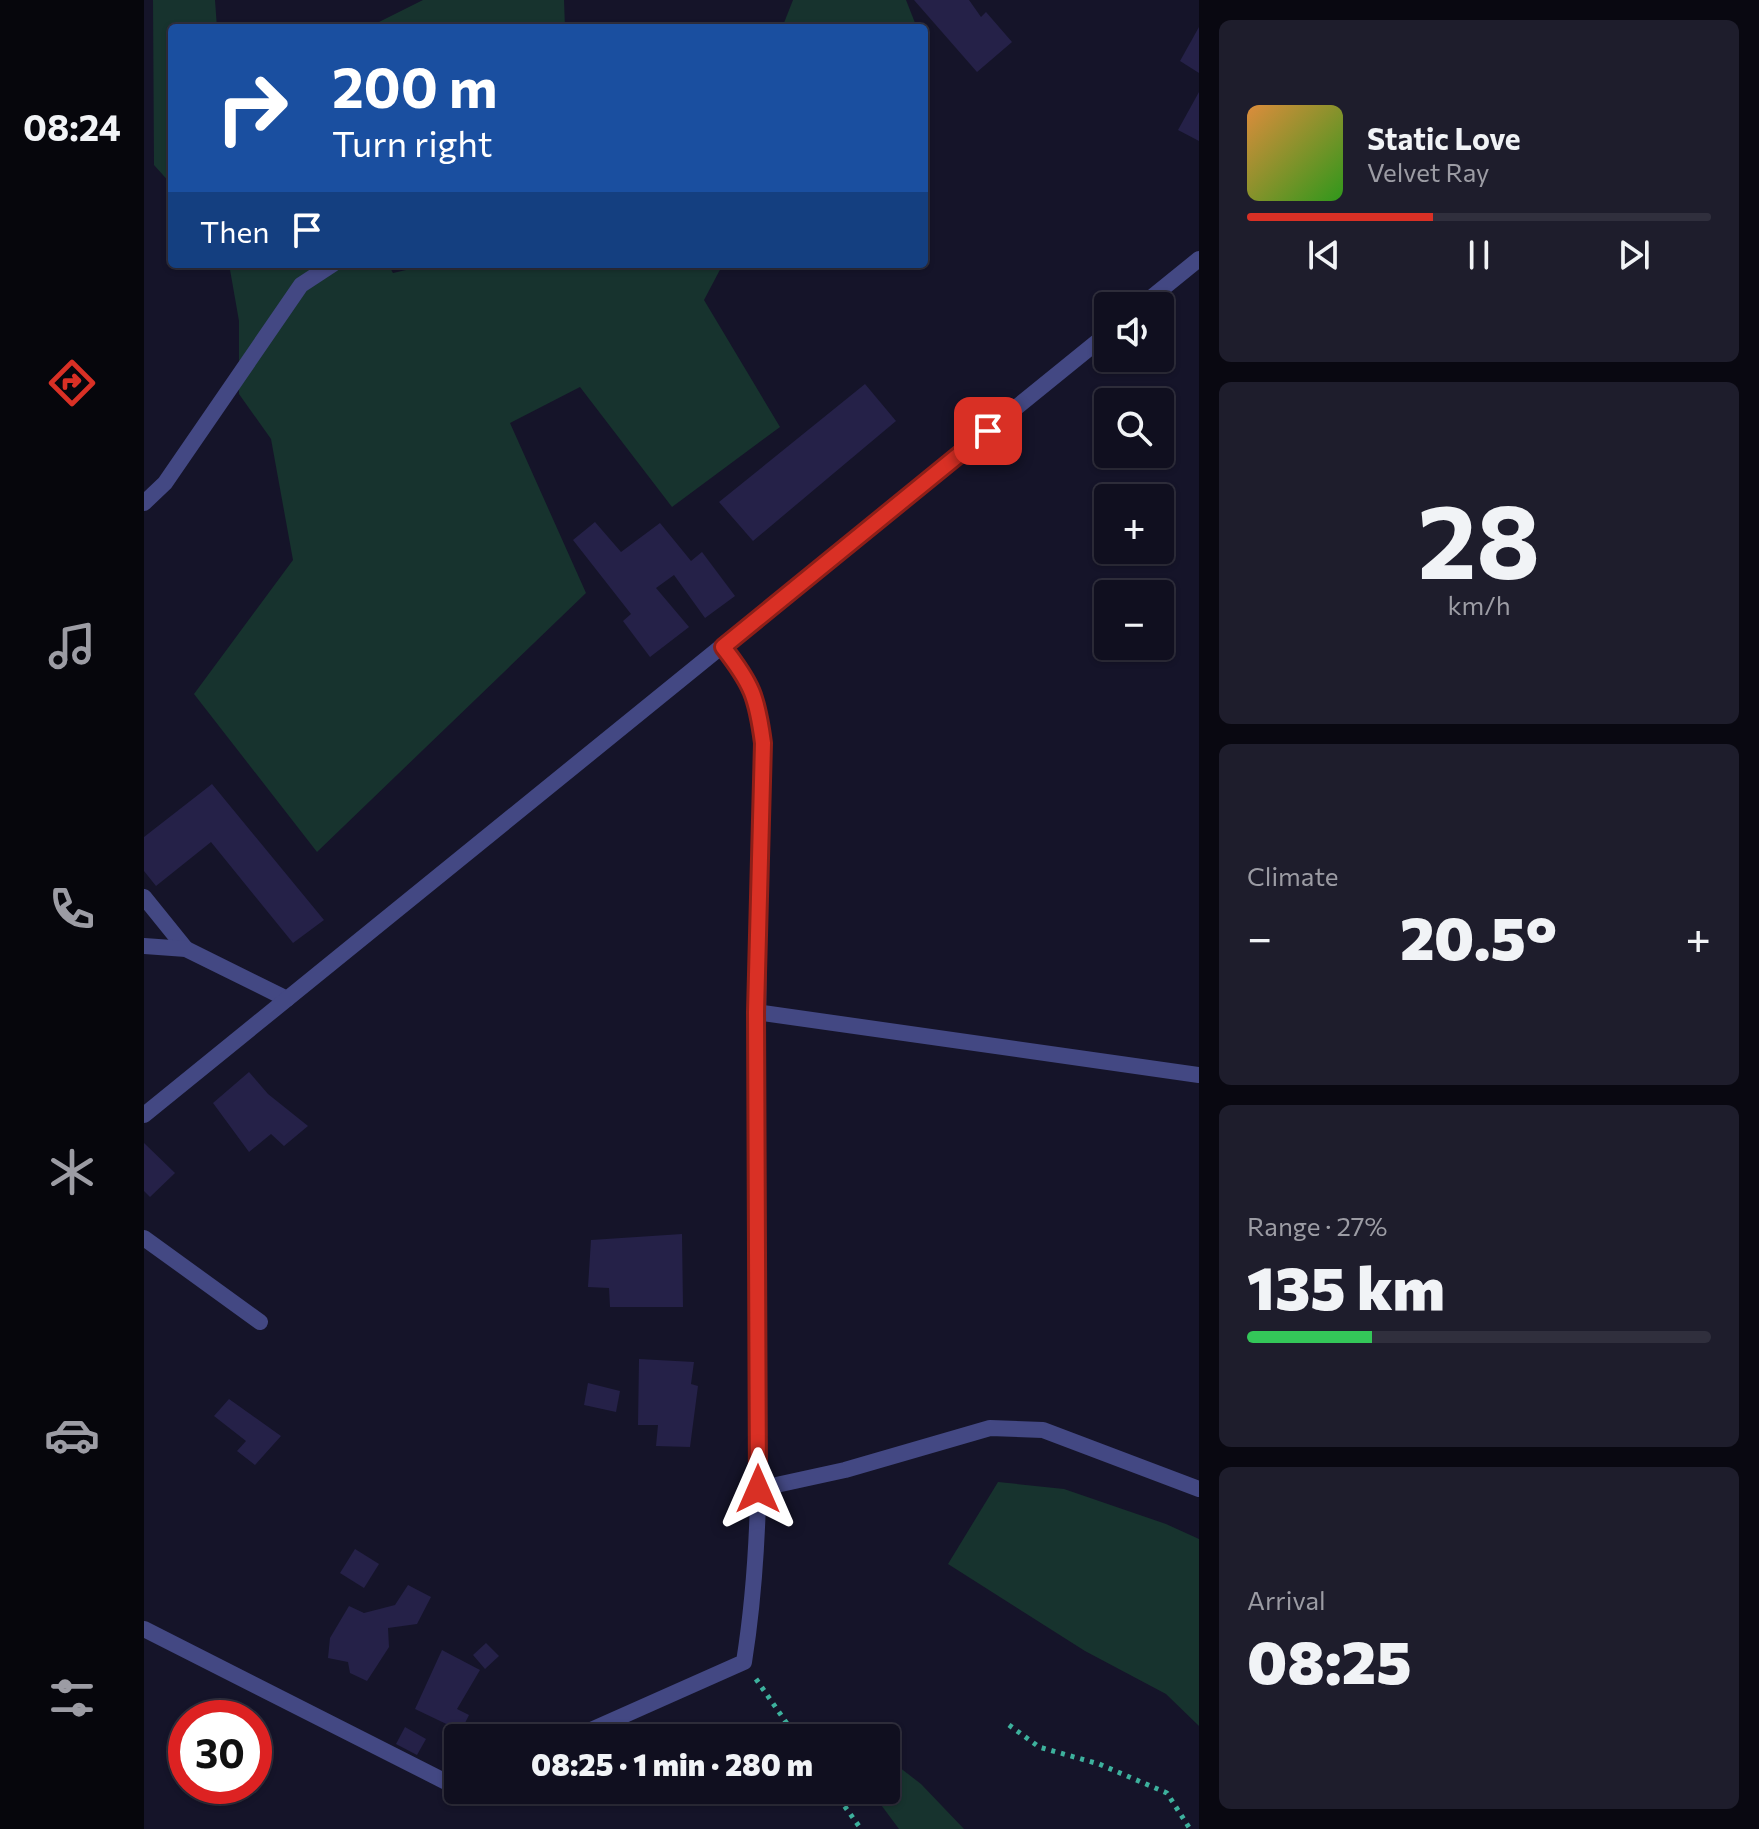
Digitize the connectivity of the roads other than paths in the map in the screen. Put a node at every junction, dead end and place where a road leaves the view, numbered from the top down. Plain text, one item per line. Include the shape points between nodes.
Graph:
1 (1199, 259) edge
2 (327, 268) edge
3 (1158, 292) edge
4 (1094, 344) edge
5 (144, 503) edge
6 (723, 647) junction
7 (144, 897) edge
8 (144, 946) edge
9 (186, 949) junction
10 (287, 999) junction
11 (756, 1012) junction
12 (1199, 1075) edge
13 (144, 1115) edge
14 (144, 1238) edge
15 (260, 1322) dead end
16 (758, 1489) junction
17 (1199, 1489) edge
18 (144, 1629) edge
19 (604, 1724) edge
20 (444, 1781) edge

1 - 3 street
2 - 5 street via 301,285 165,483
4 - 6 street
6 - 10 street
6 - 11 street via 748,679 763,743
7 - 9 street
8 - 9 street
9 - 10 street
10 - 13 street
11 - 12 street
11 - 16 street
14 - 15 street
16 - 17 street via 990,1428 1043,1430
16 - 19 street via 753,1606 744,1662
18 - 20 street

